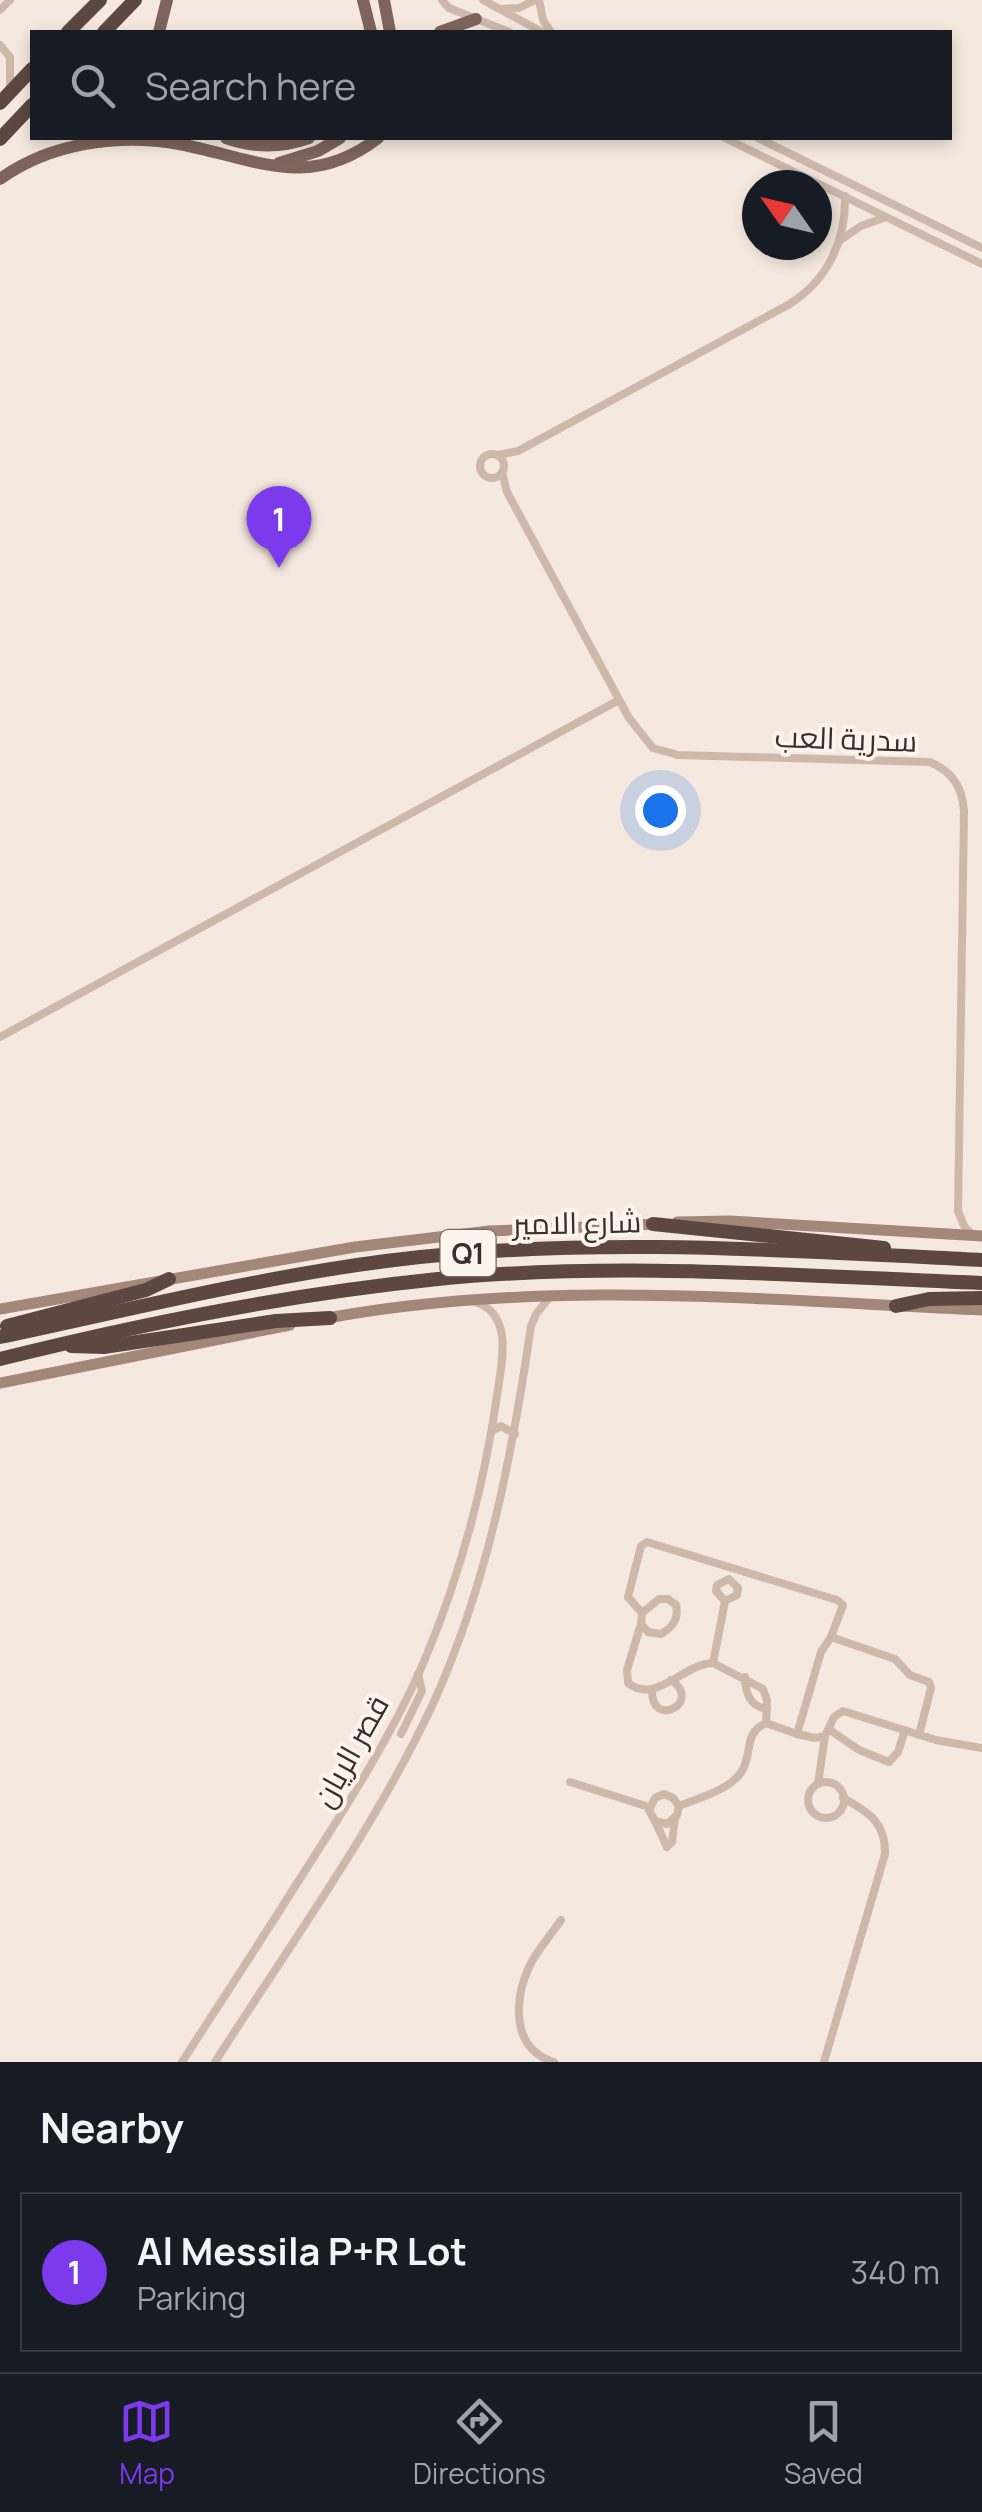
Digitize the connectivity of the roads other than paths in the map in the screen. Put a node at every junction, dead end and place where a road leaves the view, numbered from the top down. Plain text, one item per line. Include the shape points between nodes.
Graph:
1 (10, 0) edge
2 (100, 0) edge
3 (135, 0) edge
4 (167, 0) edge
5 (363, 0) edge
6 (384, 0) edge
7 (442, 0) edge
8 (483, 0) edge
9 (537, 0) edge
10 (497, 9) junction
11 (0, 10) edge
12 (476, 19) junction
13 (70, 30) edge
14 (106, 30) edge
15 (160, 30) edge
16 (371, 30) edge
17 (390, 30) edge
18 (446, 30) edge
19 (504, 30) edge
20 (538, 30) edge
21 (550, 30) edge
22 (0, 45) edge
23 (30, 71) edge
24 (5, 97) edge
25 (30, 108) edge
26 (0, 138) edge
27 (81, 140) edge
28 (89, 140) edge
29 (232, 140) edge
30 (299, 140) edge
31 (336, 140) edge
32 (375, 140) edge
33 (730, 140) edge
34 (762, 140) edge
35 (98, 142) junction
36 (272, 165) junction
37 (0, 169) edge
38 (0, 179) edge
39 (845, 196) junction
40 (886, 217) junction
41 (839, 242) junction
42 (982, 248) edge
43 (982, 264) edge
44 (518, 451) junction
45 (498, 455) junction
46 (503, 469) junction
47 (491, 478) junction
48 (507, 492) junction
49 (619, 700) junction
50 (0, 1037) edge
51 (958, 1211) junction
52 (653, 1224) junction
53 (941, 1234) junction
54 (978, 1236) edge
55 (943, 1258) junction
56 (982, 1260) edge
57 (169, 1279) junction
58 (982, 1283) edge
59 (552, 1296) junction
60 (982, 1298) edge
61 (471, 1301) junction
62 (896, 1306) junction
63 (0, 1309) edge
64 (982, 1310) edge
65 (330, 1318) junction
66 (0, 1329) edge
67 (0, 1337) edge
68 (61, 1344) junction
69 (0, 1359) edge
70 (0, 1383) edge
71 (492, 1432) junction
72 (515, 1434) junction
73 (726, 1601) dead end
74 (642, 1613) junction
75 (640, 1624) junction
76 (830, 1637) junction
77 (712, 1662) junction
78 (418, 1674) junction
79 (745, 1677) junction
80 (671, 1680) junction
81 (652, 1690) junction
82 (767, 1709) junction
83 (766, 1722) junction
84 (389, 1730) junction
85 (905, 1730) junction
86 (827, 1733) junction
87 (401, 1734) junction
88 (797, 1734) junction
89 (919, 1734) junction
90 (415, 1738) junction
91 (982, 1748) edge
92 (570, 1782) dead end
93 (818, 1784) junction
94 (844, 1798) junction
95 (650, 1806) junction
96 (678, 1806) junction
97 (675, 1819) junction
98 (654, 1820) junction
99 (561, 1920) dead end
100 (182, 2062) edge
101 (215, 2062) edge
102 (554, 2062) edge
103 (824, 2062) edge

1 - 11 street
2 - 13 highway
3 - 14 highway
4 - 15 main road
5 - 16 main road
6 - 17 main road
7 - 12 street
8 - 10 street
9 - 10 street
9 - 21 street
10 - 20 street
12 - 18 main road
12 - 19 street
22 - 24 street via 10,57
23 - 24 highway
25 - 26 highway
27 - 37 main road
28 - 35 main road
29 - 30 main road via 270,146
31 - 36 main road
32 - 36 main road via 324,166
33 - 39 street
34 - 42 street
35 - 36 main road via 163,141
35 - 38 main road via 47,155
39 - 40 street
39 - 41 street
40 - 41 street
40 - 43 street
41 - 44 street via 820,279 798,298
44 - 45 street
44 - 46 street
45 - 46 street
45 - 47 street via 480,462
46 - 47 street
46 - 48 street, سدرية العب
47 - 48 street, سدرية العب
48 - 49 street, سدرية العب
49 - 50 street
49 - 51 street, سدرية العب via 644,740 666,753 930,762 960,786
51 - 53 street
51 - 54 street
52 - 53 main road, شارع الامير via 730,1220
52 - 55 highway
52 - 57 main road, شارع الامير via 489,1230
53 - 54 main road, شارع الامير
55 - 56 highway, شارع الامير / Q1
55 - 67 highway, شارع الامير / Q1 via 594,1246 487,1252 288,1277
57 - 63 main road, شارع الامير
57 - 66 highway
58 - 68 highway, شارع الامير / Q1 via 646,1270 477,1277 278,1300
59 - 61 main road
59 - 62 main road
59 - 72 street, قصر الريان via 531,1326
60 - 62 highway
61 - 65 main road
61 - 71 street, قصر الريان via 493,1314 503,1338
62 - 64 main road
65 - 68 highway via 94,1348
65 - 70 main road
68 - 69 highway, شارع الامير / Q1
71 - 72 street via 507,1426
71 - 78 street, قصر الريان via 469,1527
72 - 90 street, قصر الريان via 482,1576
73 - 77 street
74 - 75 street
74 - 75 street via 668,1599 678,1614 661,1634
74 - 76 street via 627,1594 647,1542 837,1600 843,1605
75 - 81 street via 628,1682
76 - 88 street
76 - 89 street via 895,1659 929,1682
77 - 79 street
77 - 80 street
78 - 84 street, قصر الريان
78 - 87 street via 422,1690
79 - 82 street via 767,1694
79 - 82 street via 750,1698
80 - 81 street
80 - 81 street via 682,1694 674,1709 656,1707
82 - 83 street
83 - 88 street
83 - 96 street via 750,1738 740,1775
84 - 87 street
84 - 100 street, قصر الريان
85 - 86 street via 843,1712
85 - 86 street via 888,1762
85 - 89 street
86 - 88 street
86 - 93 street
87 - 90 street
89 - 91 street
90 - 101 street, قصر الريان
92 - 95 street
93 - 94 street via 832,1783
93 - 94 street via 808,1801 820,1816 838,1812
94 - 103 street via 879,1823 885,1854
95 - 96 street via 664,1794
95 - 98 street
96 - 97 street
97 - 98 street
97 - 98 street via 666,1847
99 - 102 street via 529,1967 516,2011 524,2039

